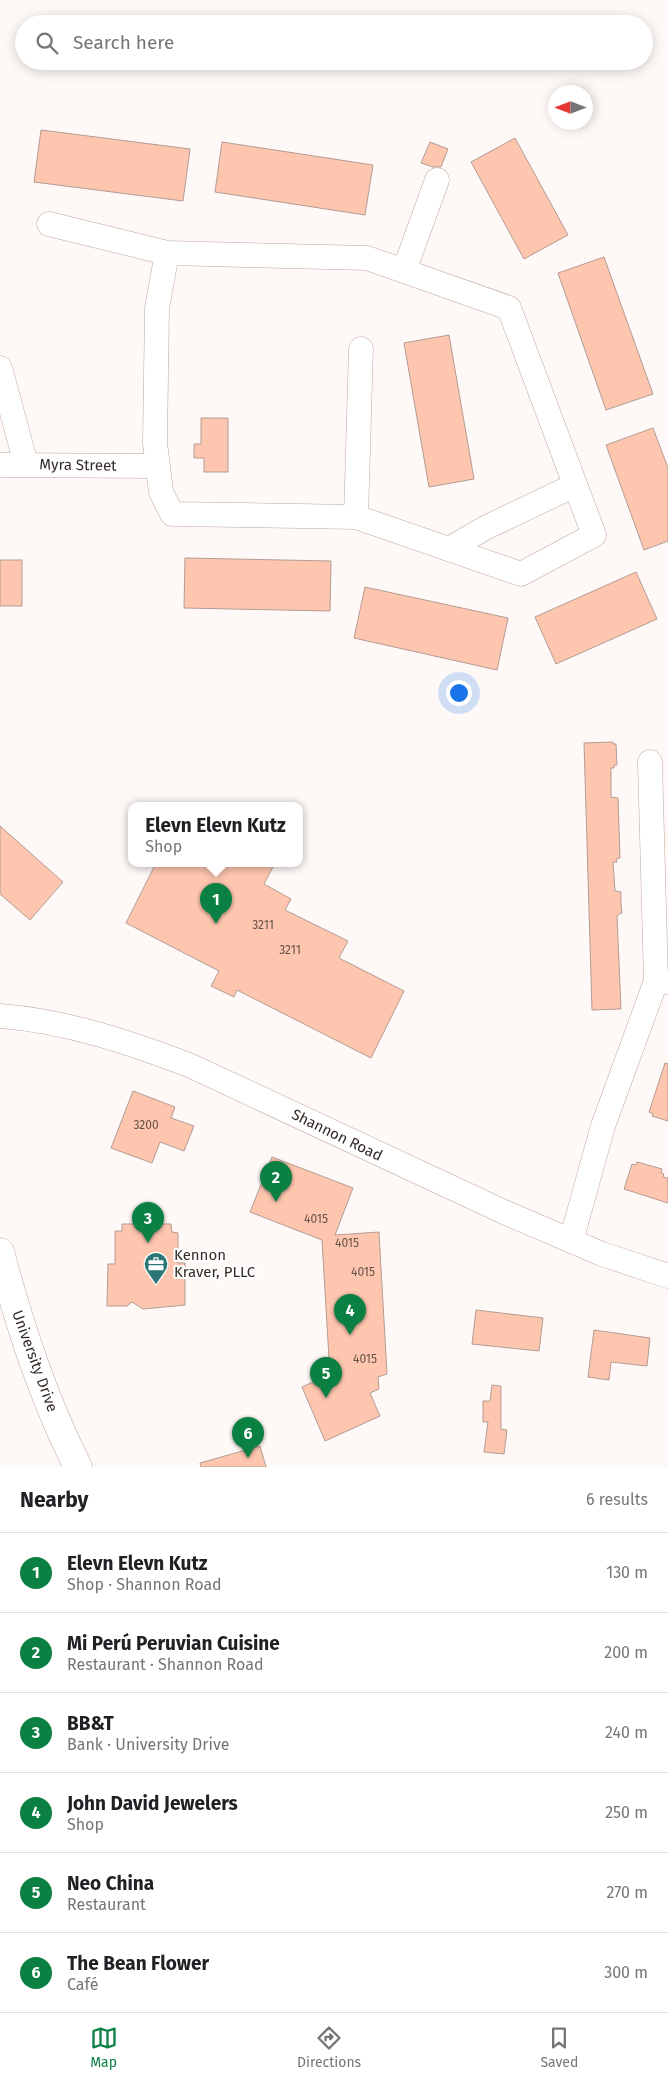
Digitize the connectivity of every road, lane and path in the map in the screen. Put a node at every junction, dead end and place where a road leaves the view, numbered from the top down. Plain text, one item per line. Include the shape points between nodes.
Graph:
1 (437, 180) dead end
2 (49, 224) dead end
3 (167, 253) junction
4 (404, 271) junction
5 (361, 349) dead end
6 (0, 368) edge
7 (26, 464) junction
8 (0, 465) edge
9 (156, 466) junction
10 (575, 485) junction
11 (356, 517) junction
12 (449, 549) junction
13 (650, 762) dead end
14 (662, 982) edge
15 (0, 1016) edge
16 (571, 1241) junction
17 (0, 1252) edge
18 (668, 1276) edge
19 (78, 1467) edge

1 - 4 street
2 - 3 street
3 - 4 street via 367,258
3 - 9 street via 157,308
4 - 10 street via 509,308
5 - 11 street
6 - 7 street
7 - 8 street, Myra Street
7 - 9 street, Myra Street
9 - 11 street via 161,492 172,514
10 - 12 street
10 - 12 street via 594,535 521,574
11 - 12 street
13 - 14 street
14 - 16 street via 603,1126
15 - 16 street, Shannon Road via 84,1029 190,1065
16 - 18 street, Shannon Road
17 - 19 main road, University Drive via 33,1362

